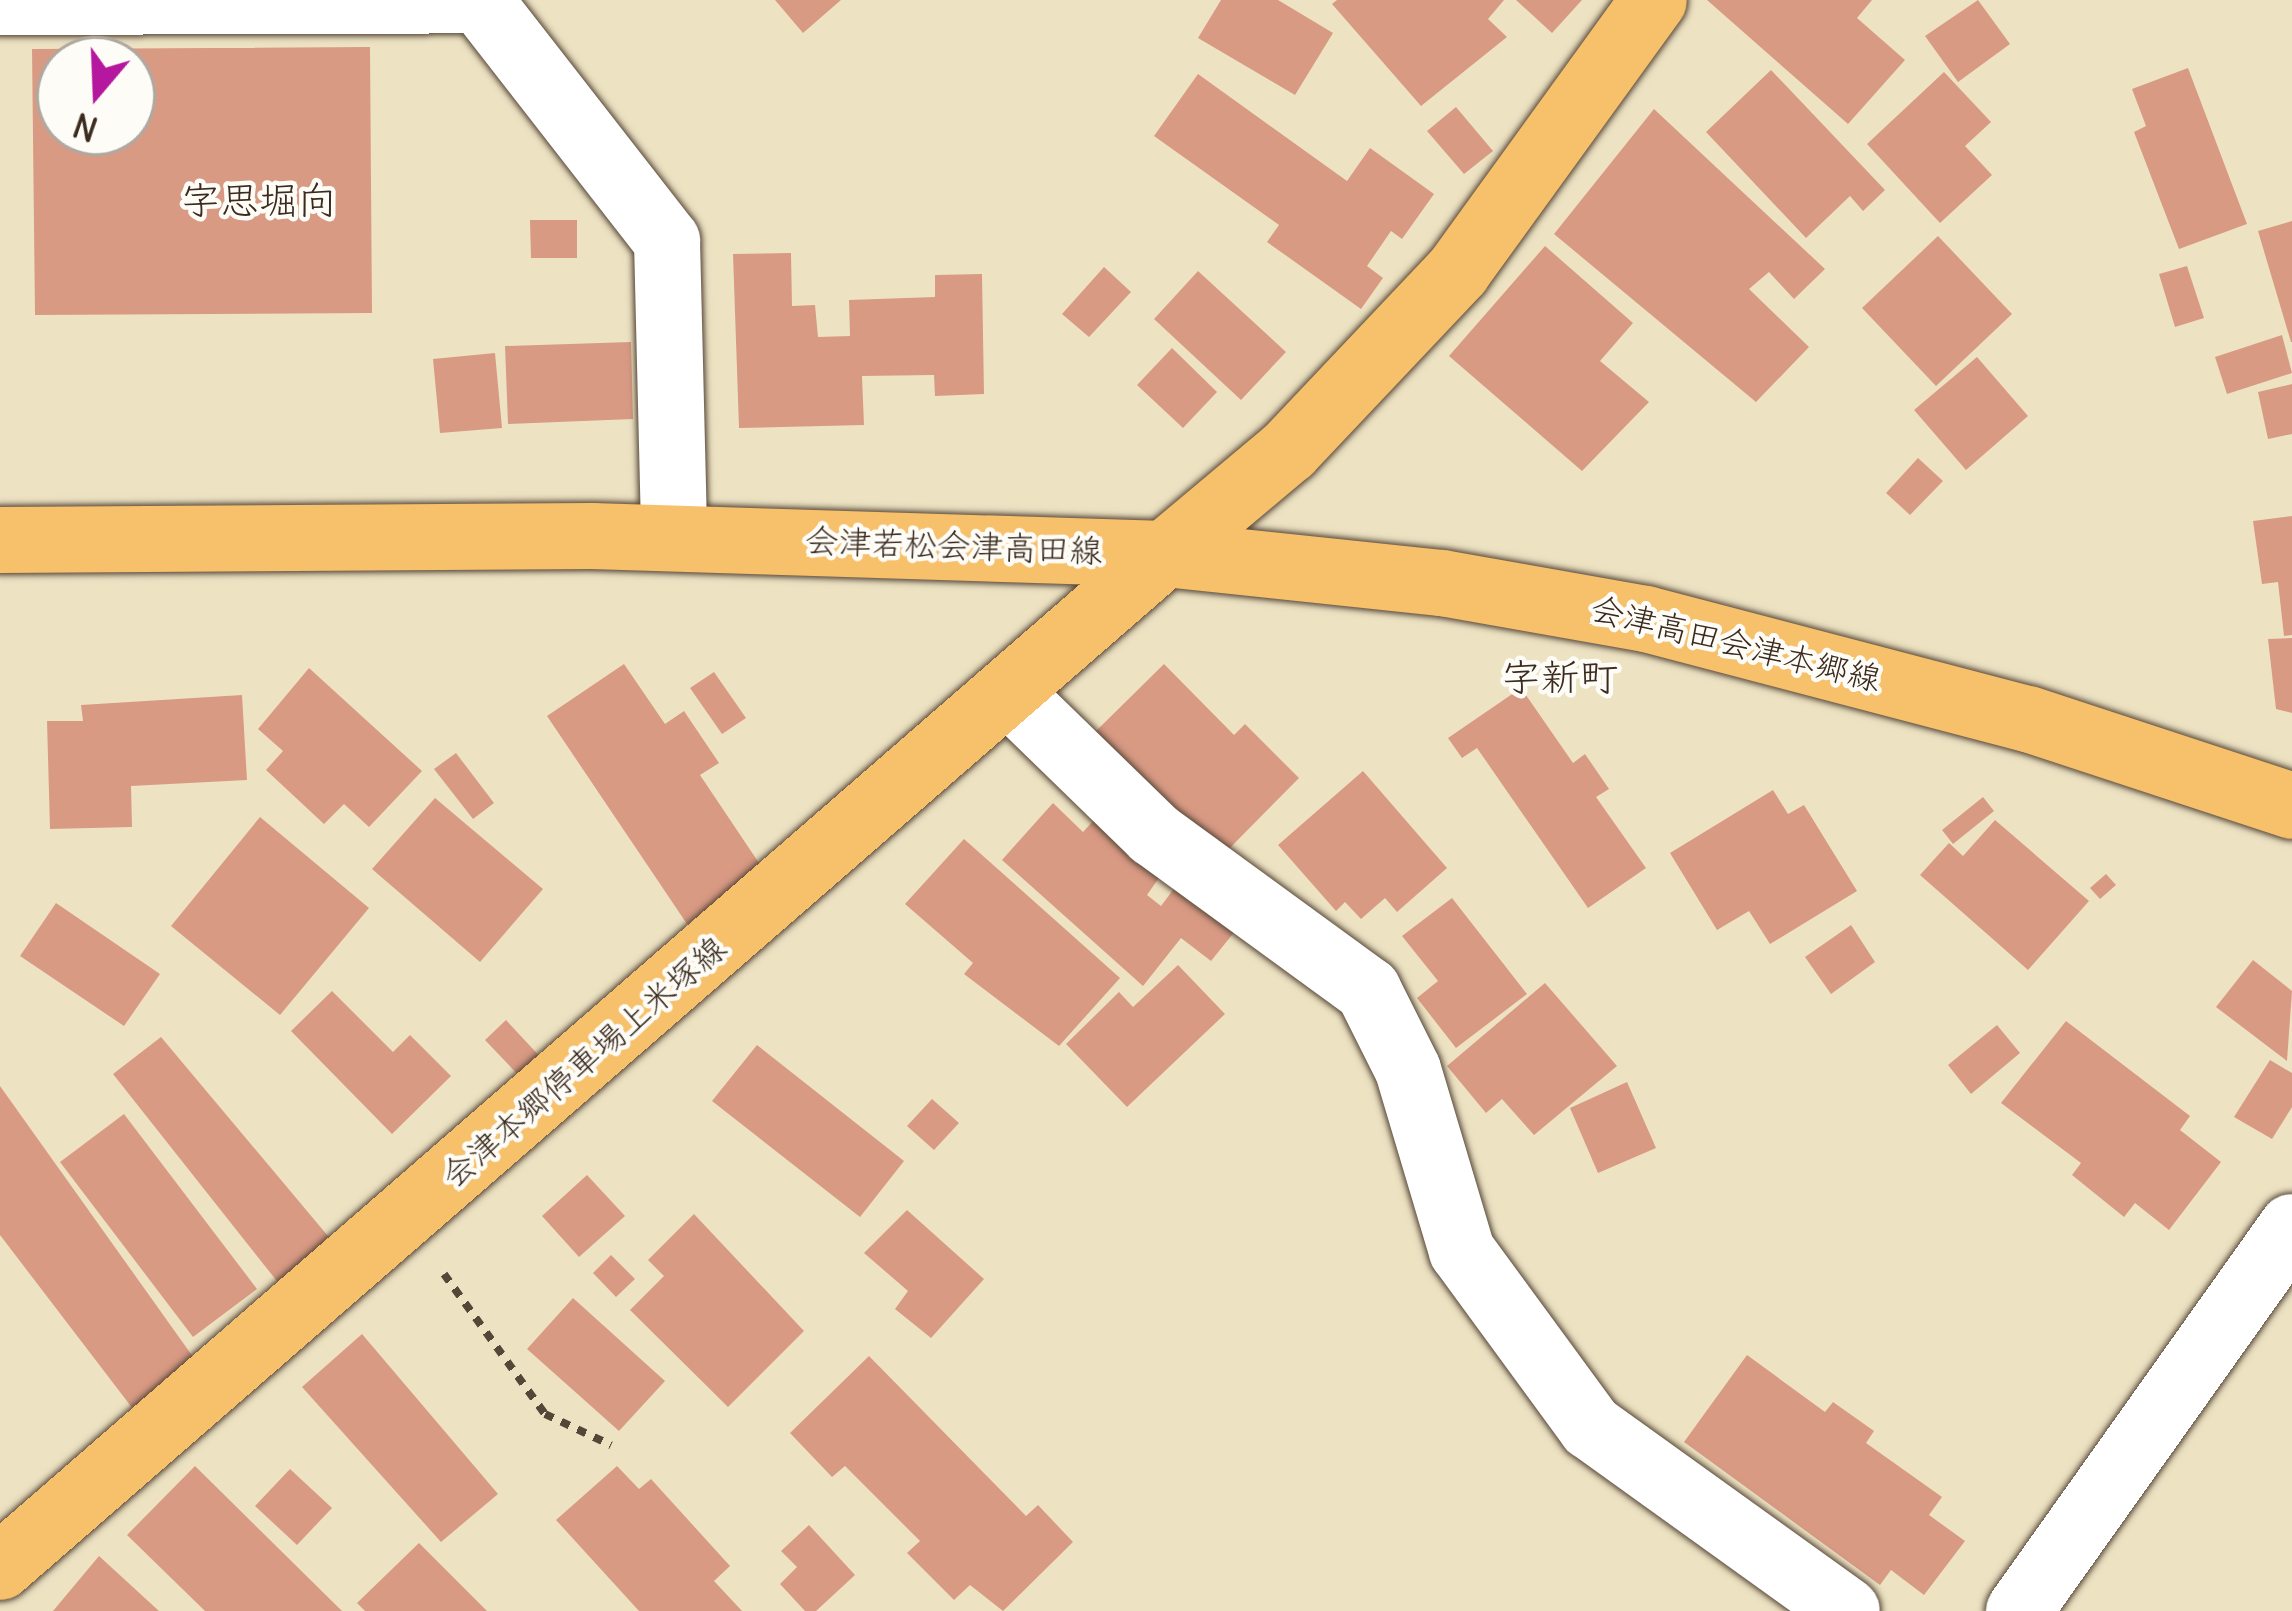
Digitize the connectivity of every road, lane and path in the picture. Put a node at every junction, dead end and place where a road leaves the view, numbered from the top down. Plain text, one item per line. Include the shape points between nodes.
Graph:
1 (1654, 0) edge
2 (482, 1) edge
3 (0, 2) edge
4 (674, 538) junction
5 (0, 540) edge
6 (1165, 554) junction
7 (1007, 692) junction
8 (2292, 806) edge
9 (405, 1219) junction
10 (2292, 1227) edge
11 (611, 1445) dead end
12 (0, 1567) edge
13 (1847, 1611) edge
14 (2019, 1611) edge

1 - 6 main road via 1458,271 1289,450
2 - 3 street
2 - 4 street via 667,241
4 - 5 main road, 会津若松会津高田線
4 - 6 main road, 会津若松会津高田線
6 - 7 main road, 会津本郷停車場上米塚線
6 - 8 main road, 会津高田会津本郷線 via 1442,583 1646,619 2028,719
7 - 9 main road, 会津本郷停車場上米塚線
7 - 13 street via 1154,834 1368,989 1408,1070 1462,1251 1592,1427
9 - 11 path via 545,1414
9 - 12 main road, 会津本郷停車場上米塚線
10 - 14 street

